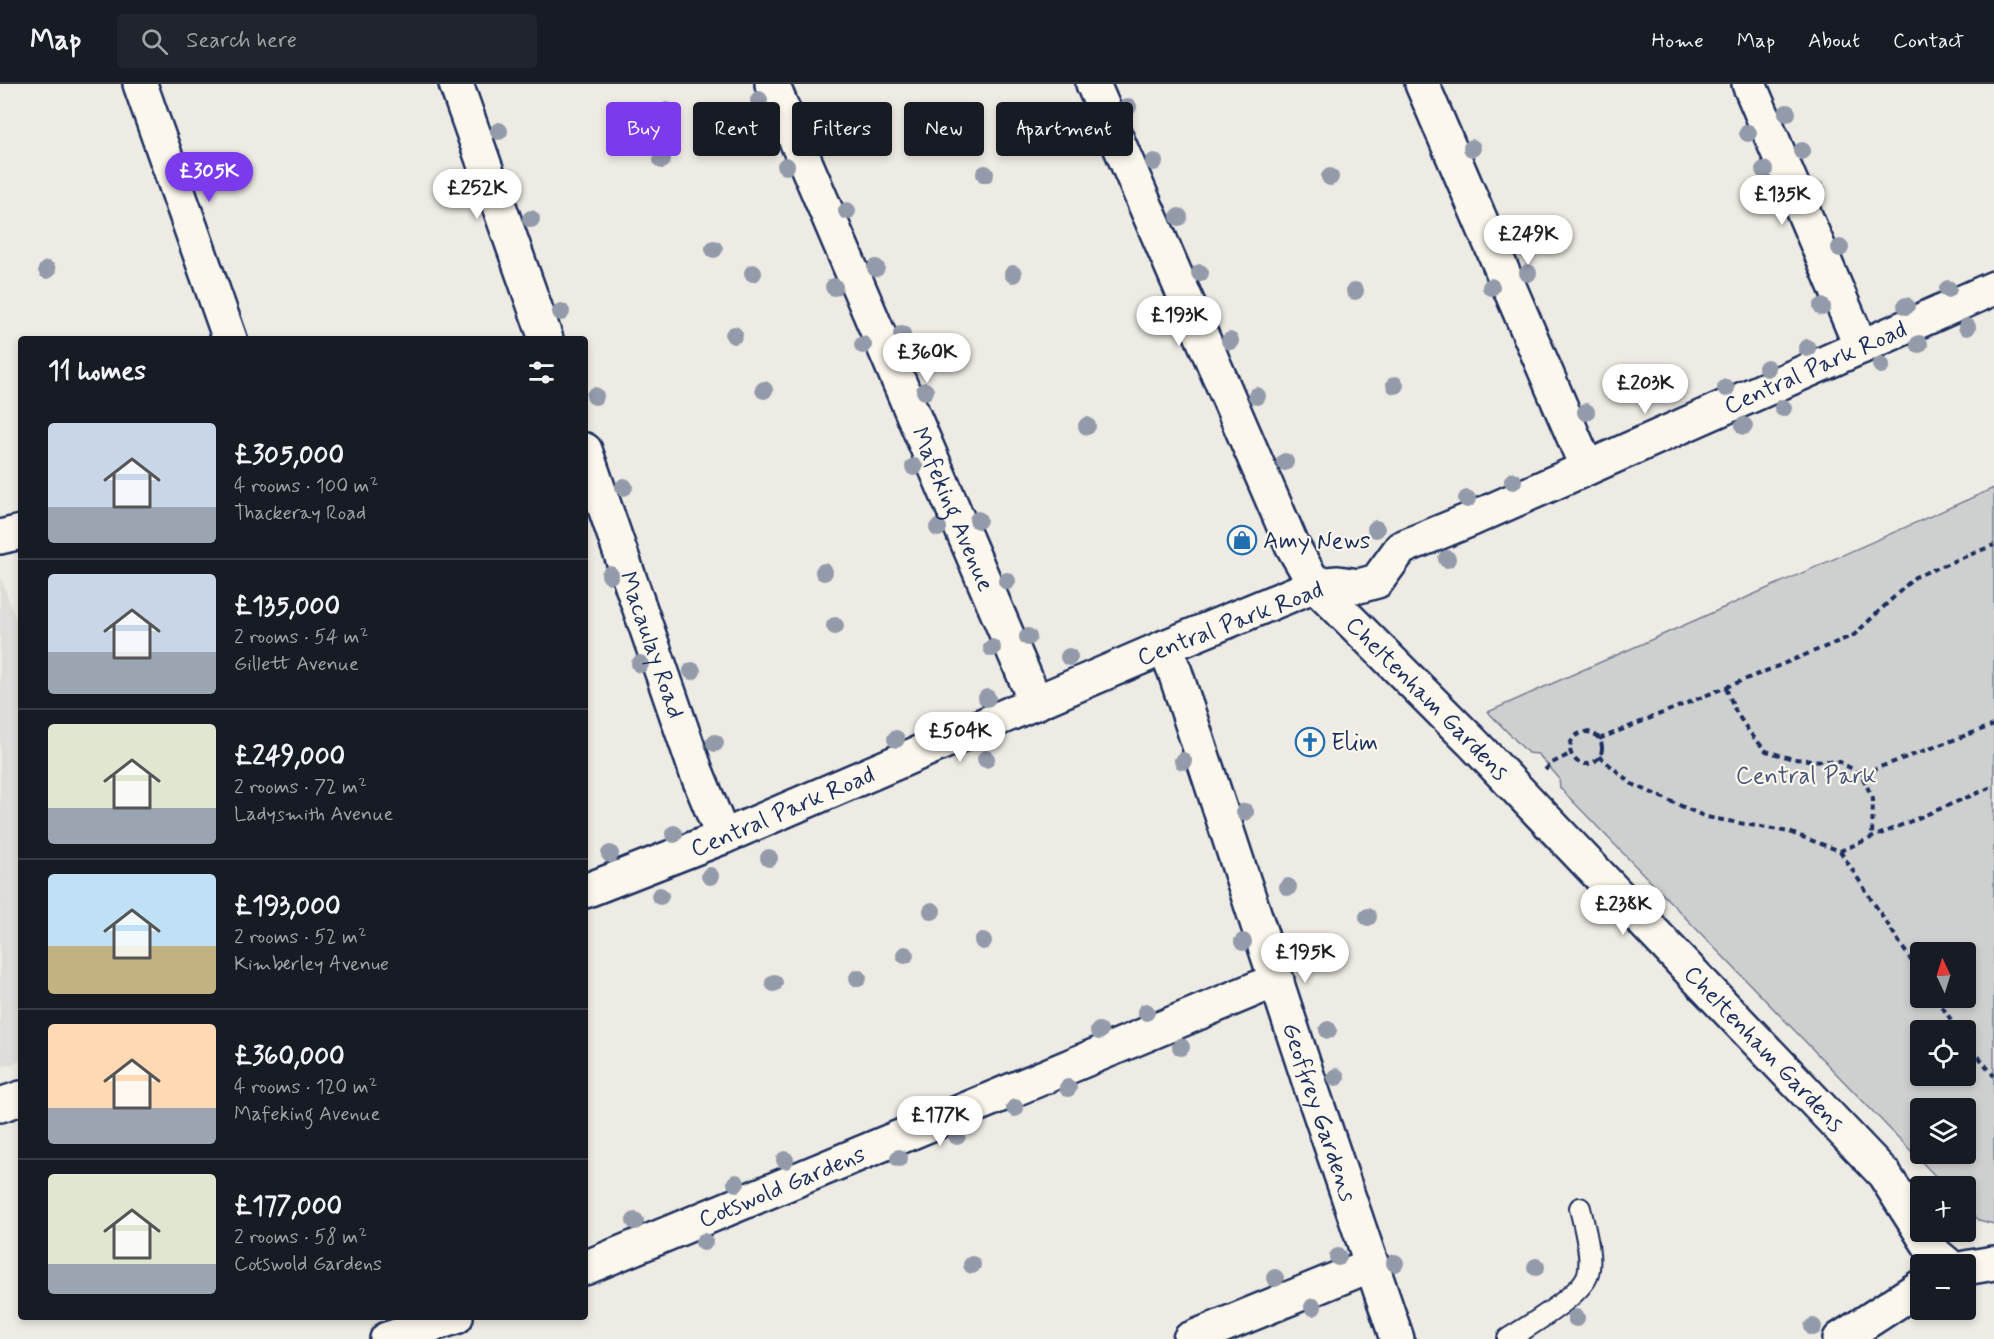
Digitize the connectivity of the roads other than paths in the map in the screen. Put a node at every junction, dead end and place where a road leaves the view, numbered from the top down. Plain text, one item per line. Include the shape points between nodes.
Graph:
1 (140, 84) edge
2 (456, 84) edge
3 (772, 84) edge
4 (1093, 84) edge
5 (1422, 84) edge
6 (1749, 84) edge
7 (1994, 288) edge
8 (230, 336) edge
9 (545, 336) edge
10 (1861, 347) junction
11 (588, 459) edge
12 (1587, 468) junction
13 (18, 533) edge
14 (0, 537) edge
15 (1315, 585) junction
16 (1165, 647) junction
17 (1036, 703) junction
18 (723, 837) junction
19 (588, 890) edge
20 (1277, 980) junction
21 (18, 1099) edge
22 (0, 1105) edge
23 (1580, 1208) dead end
24 (1935, 1254) edge
25 (1994, 1263) edge
26 (1371, 1265) junction
27 (1976, 1266) edge
28 (588, 1267) edge
29 (1910, 1294) edge
30 (447, 1320) edge
31 (466, 1320) edge
32 (387, 1339) edge
33 (472, 1339) edge
34 (1190, 1339) edge
35 (1397, 1339) edge
36 (1509, 1339) edge
37 (1840, 1339) edge

1 - 8 street
2 - 9 street
3 - 17 street, Mafeking Avenue
4 - 15 street, Cheltenham Gardens via 1292,545
5 - 12 street
6 - 10 street
7 - 10 street, Central Park Road
10 - 12 street, Central Park Road
11 - 18 street, Macaulay Road via 696,771
12 - 15 street, Central Park Road via 1401,548 1377,580 1359,586
13 - 14 street
15 - 16 street, Central Park Road
15 - 24 street, Cheltenham Gardens via 1472,742 1884,1173
16 - 17 street, Central Park Road
16 - 20 street, Geoffrey Gardens
17 - 18 street, Central Park Road
18 - 19 street, Central Park Road
20 - 26 street, Geoffrey Gardens
20 - 28 street, Cotswold Gardens
21 - 22 street
23 - 36 lane via 1588,1247 1588,1275 1551,1312
25 - 27 street
26 - 34 street
26 - 35 street, Geoffrey Gardens
29 - 37 street
30 - 32 street
31 - 33 street

